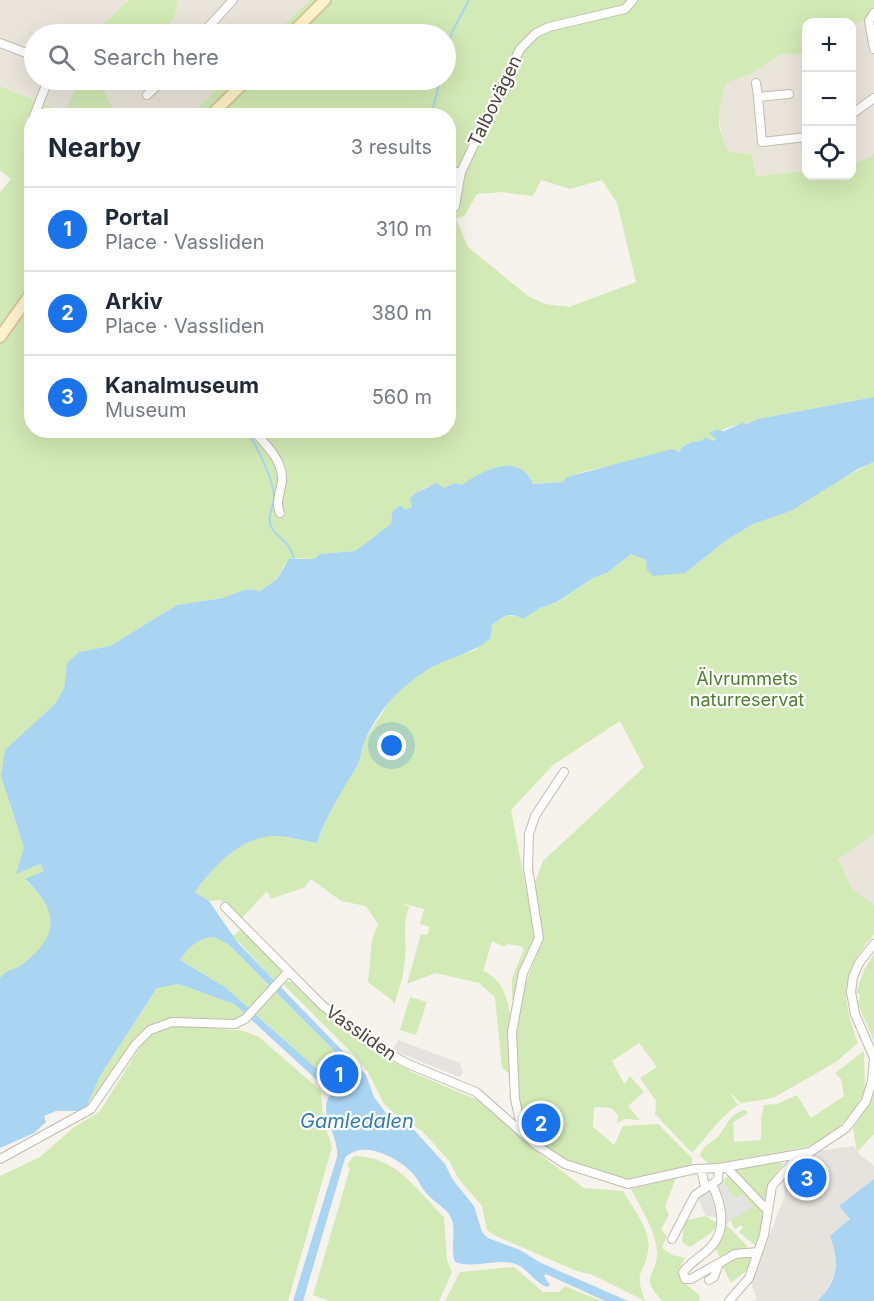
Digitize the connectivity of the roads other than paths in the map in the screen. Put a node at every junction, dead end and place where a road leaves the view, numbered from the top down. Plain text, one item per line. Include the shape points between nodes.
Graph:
1 (233, 0) edge
2 (325, 0) edge
3 (633, 0) edge
4 (874, 13) edge
5 (211, 24) edge
6 (301, 24) edge
7 (0, 43) edge
8 (874, 49) edge
9 (24, 52) edge
10 (756, 83) dead end
11 (44, 90) edge
12 (152, 90) edge
13 (237, 90) edge
14 (789, 94) dead end
15 (147, 95) dead end
16 (758, 97) junction
17 (874, 98) edge
18 (37, 108) edge
19 (218, 108) edge
20 (856, 111) edge
21 (802, 138) edge
22 (456, 172) edge
23 (461, 172) junction
24 (456, 200) edge
25 (24, 303) edge
26 (0, 337) edge
27 (259, 438) edge
28 (280, 513) dead end
29 (564, 772) dead end
30 (225, 907) dead end
31 (874, 944) edge
32 (288, 972) junction
33 (519, 1130) junction
34 (796, 1155) junction
35 (0, 1159) edge
36 (722, 1167) junction
37 (698, 1169) junction
38 (708, 1186) junction
39 (768, 1211) junction
40 (672, 1239) dead end
41 (759, 1252) junction
42 (719, 1263) junction
43 (709, 1280) dead end
44 (729, 1301) edge

1 - 5 street
2 - 6 street
3 - 23 street, Talbovägen via 625,9 536,33 520,49
4 - 8 street via 869,21
7 - 9 street
10 - 16 street
11 - 18 street
12 - 15 street
13 - 19 street
14 - 16 street
16 - 21 street via 762,142
17 - 20 street
22 - 23 street
23 - 24 street, Talbovägen
25 - 26 street
27 - 28 street via 279,465
29 - 33 street via 531,824 528,868 539,938 524,973 513,1025
30 - 32 street, Vassliden
31 - 34 street, Vassliden via 859,963 851,992 855,1014 874,1058 870,1091 859,1113 835,1137 810,1152
32 - 33 street, Vassliden via 367,1041 408,1064 476,1092
32 - 35 street via 236,1024 172,1022 155,1027 135,1044 91,1109
33 - 37 street, Vassliden via 565,1164 623,1183 639,1184
34 - 36 street, Vassliden
34 - 39 street via 772,1186
36 - 37 street, Vassliden
36 - 38 street via 718,1180
36 - 39 street
37 - 38 street
38 - 40 street via 691,1202
38 - 42 street via 720,1204 722,1221 713,1244 688,1265 685,1280
39 - 41 street
41 - 42 street via 735,1254
41 - 44 street via 746,1283
42 - 43 street

